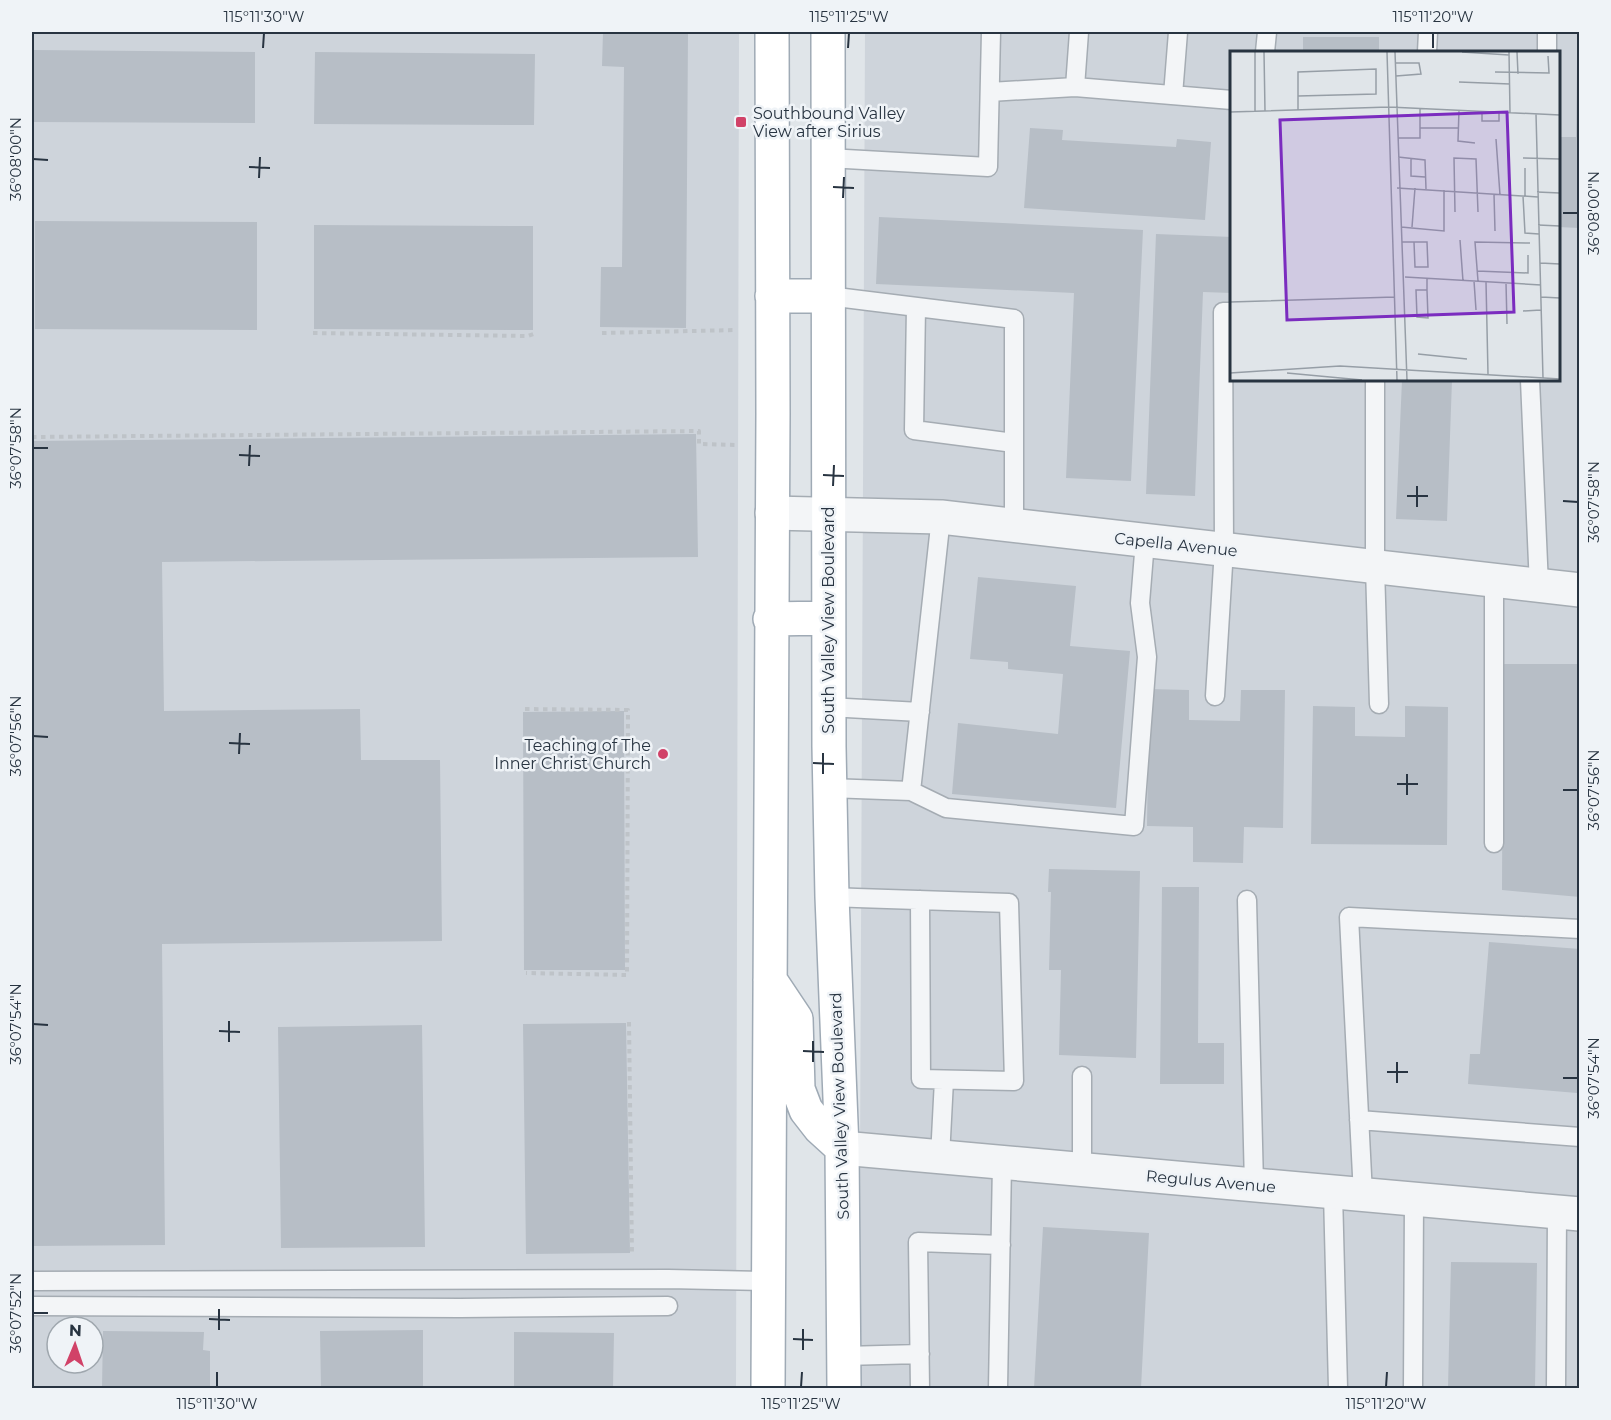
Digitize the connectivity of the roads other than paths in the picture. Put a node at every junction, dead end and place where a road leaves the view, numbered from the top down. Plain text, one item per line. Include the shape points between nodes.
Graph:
1 (772, 32) edge
2 (828, 32) edge
3 (991, 32) edge
4 (1079, 32) edge
5 (1178, 32) edge
6 (1267, 32) edge
7 (1428, 32) edge
8 (1547, 32) edge
9 (1265, 51) edge
10 (1427, 51) edge
11 (1547, 51) edge
12 (1075, 87) junction
13 (990, 92) junction
14 (1173, 95) junction
15 (1230, 100) edge
16 (828, 158) junction
17 (772, 296) junction
18 (828, 296) junction
19 (916, 307) junction
20 (1230, 312) edge
21 (1375, 381) edge
22 (1530, 381) edge
23 (1014, 442) junction
24 (772, 513) junction
25 (828, 515) junction
26 (941, 517) junction
27 (1014, 526) junction
28 (1145, 541) junction
29 (1224, 549) junction
30 (1375, 567) junction
31 (1494, 581) junction
32 (1539, 586) junction
33 (1580, 590) edge
34 (828, 618) junction
35 (770, 619) junction
36 (1215, 696) dead end
37 (1379, 704) dead end
38 (828, 707) junction
39 (920, 712) junction
40 (829, 788) junction
41 (911, 791) junction
42 (1494, 843) dead end
43 (832, 897) junction
44 (920, 900) junction
45 (1247, 900) dead end
46 (1580, 929) edge
47 (770, 980) junction
48 (1082, 1076) dead end
49 (944, 1080) junction
50 (1359, 1120) junction
51 (1580, 1137) edge
52 (842, 1149) junction
53 (940, 1157) junction
54 (1002, 1163) junction
55 (1082, 1170) junction
56 (1254, 1185) junction
57 (1348, 1194) junction
58 (1414, 1200) junction
59 (1568, 1213) edge
60 (1001, 1245) junction
61 (32, 1281) edge
62 (769, 1281) junction
63 (32, 1306) edge
64 (668, 1306) dead end
65 (920, 1354) junction
66 (844, 1356) junction
67 (768, 1389) edge
68 (844, 1389) edge
69 (920, 1389) edge
70 (998, 1389) edge
71 (1338, 1389) edge
72 (1413, 1389) edge
73 (1556, 1389) edge

1 - 17 main road
2 - 16 main road, South Valley View Boulevard
3 - 13 lane
4 - 12 lane
5 - 14 lane
6 - 9 lane
7 - 10 lane
8 - 11 lane
12 - 13 lane
12 - 14 lane
13 - 16 lane via 988,167
14 - 15 lane
16 - 18 main road, South Valley View Boulevard
17 - 18 main road
17 - 24 main road
18 - 19 lane
18 - 25 main road, South Valley View Boulevard
19 - 23 lane via 1014,319
19 - 23 lane via 914,430
20 - 29 lane via 1223,312
21 - 30 lane
22 - 32 lane
23 - 27 lane
24 - 25 street, Capella Avenue
24 - 35 main road
25 - 26 street, Capella Avenue
25 - 34 main road, South Valley View Boulevard
26 - 27 street, Capella Avenue
26 - 39 lane
27 - 28 street, Capella Avenue
28 - 29 street, Capella Avenue
28 - 41 lane via 1140,603 1147,657 1134,826 946,808
29 - 30 street, Capella Avenue
29 - 36 lane
30 - 31 street, Capella Avenue
30 - 37 lane
31 - 32 street, Capella Avenue
31 - 42 lane
32 - 33 street, Capella Avenue
34 - 35 main road
34 - 38 main road, South Valley View Boulevard
35 - 47 main road
38 - 39 lane
38 - 40 main road, South Valley View Boulevard
39 - 41 lane
40 - 41 lane
40 - 43 main road, South Valley View Boulevard
43 - 44 lane
43 - 52 main road, South Valley View Boulevard
44 - 49 lane via 921,1079
44 - 49 lane via 1009,903 1014,1081
45 - 56 lane
46 - 50 lane via 1349,916
47 - 52 main road via 796,1019 798,1089 806,1110
47 - 62 main road
48 - 55 lane
49 - 53 lane
50 - 51 lane
50 - 57 lane
52 - 53 street, Regulus Avenue
52 - 66 main road, South Valley View Boulevard
53 - 54 street, Regulus Avenue
54 - 55 street, Regulus Avenue
54 - 60 lane
55 - 56 street, Regulus Avenue
56 - 57 street, Regulus Avenue
57 - 58 street, Regulus Avenue
57 - 71 lane
58 - 59 street, Regulus Avenue
58 - 72 lane
59 - 73 lane
60 - 65 lane via 918,1242
60 - 70 lane
61 - 62 lane
62 - 67 main road
63 - 64 lane
65 - 66 lane
65 - 69 lane
66 - 68 main road, South Valley View Boulevard

